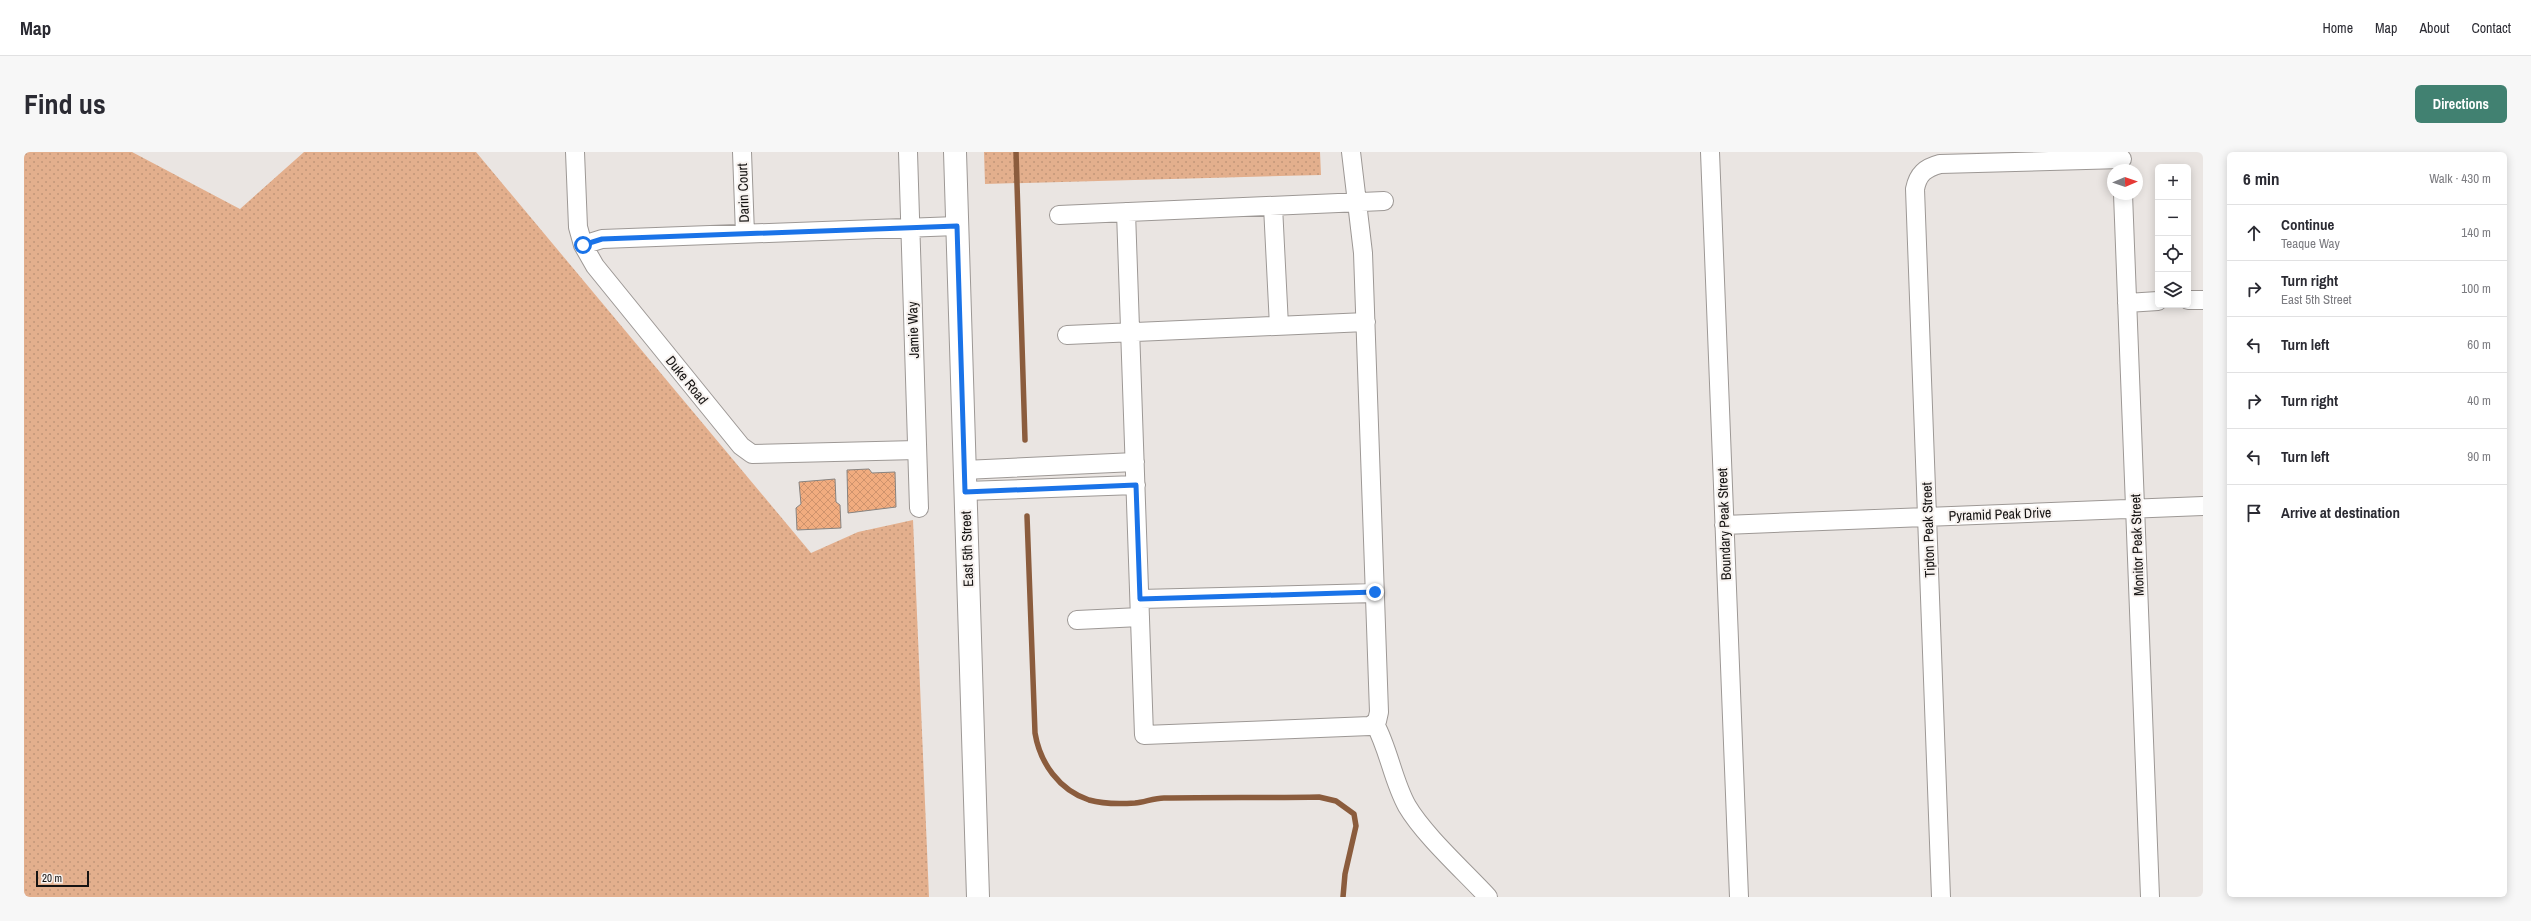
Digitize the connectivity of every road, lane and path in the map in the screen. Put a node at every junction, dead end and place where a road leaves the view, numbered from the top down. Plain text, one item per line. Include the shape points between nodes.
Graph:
1 (575, 152) edge
2 (742, 152) edge
3 (908, 152) edge
4 (955, 152) edge
5 (1351, 152) edge
6 (1710, 152) edge
7 (2122, 160) edge
8 (2123, 200) edge
9 (1384, 201) dead end
10 (1357, 202) junction
11 (1273, 206) junction
12 (1126, 212) junction
13 (1059, 215) dead end
14 (957, 226) junction
15 (910, 228) junction
16 (745, 234) junction
17 (583, 245) junction
18 (2191, 300) edge
19 (2203, 300) edge
20 (2155, 301) edge
21 (2127, 302) junction
22 (1366, 322) junction
23 (1279, 326) junction
24 (1130, 332) junction
25 (1067, 334) dead end
26 (917, 450) junction
27 (1135, 462) junction
28 (1084, 465) junction
29 (964, 470) junction
30 (1136, 485) junction
31 (1084, 487) junction
32 (965, 492) junction
33 (2203, 506) edge
34 (919, 508) dead end
35 (2135, 509) junction
36 (1928, 517) junction
37 (1724, 526) junction
38 (1375, 592) junction
39 (1140, 608) junction
40 (1077, 620) dead end
41 (1375, 724) junction
42 (978, 897) edge
43 (1488, 897) edge
44 (1739, 897) edge
45 (1941, 897) edge
46 (2150, 897) edge

1 - 17 street, Duke Road via 578,227
2 - 16 street, Darin Court
3 - 15 street, Jamie Way
4 - 14 main road, East 5th Street
5 - 10 street
6 - 37 street, Boundary Peak Street
7 - 36 street, Tipton Peak Street via 1951,163 1927,167 1917,180 1915,189
8 - 21 street, Monitor Peak Street
9 - 10 street
10 - 11 street
10 - 22 street via 1363,252
11 - 12 street
11 - 23 street
12 - 13 street
12 - 24 street
14 - 15 street
14 - 29 main road, East 5th Street
15 - 16 street
15 - 26 street, Jamie Way
16 - 17 street via 602,239
17 - 26 street, Duke Road via 600,273 741,446 752,454
18 - 19 street
20 - 21 street
21 - 35 street, Monitor Peak Street
22 - 23 street
22 - 38 street
23 - 24 street
24 - 25 street
24 - 27 street
26 - 34 street, Jamie Way
27 - 28 street
27 - 30 street
28 - 29 street
28 - 31 street
29 - 32 main road, East 5th Street
30 - 31 street
30 - 39 street
31 - 32 street
32 - 42 main road, East 5th Street
33 - 35 street, Pyramid Peak Drive
35 - 36 street, Pyramid Peak Drive
35 - 46 street, Monitor Peak Street
36 - 37 street, Pyramid Peak Drive
36 - 45 street, Tipton Peak Street
37 - 44 street, Boundary Peak Street
38 - 39 street
38 - 41 street via 1379,712
39 - 40 street
39 - 41 street via 1144,735
41 - 43 street via 1387,747 1401,792 1412,814

